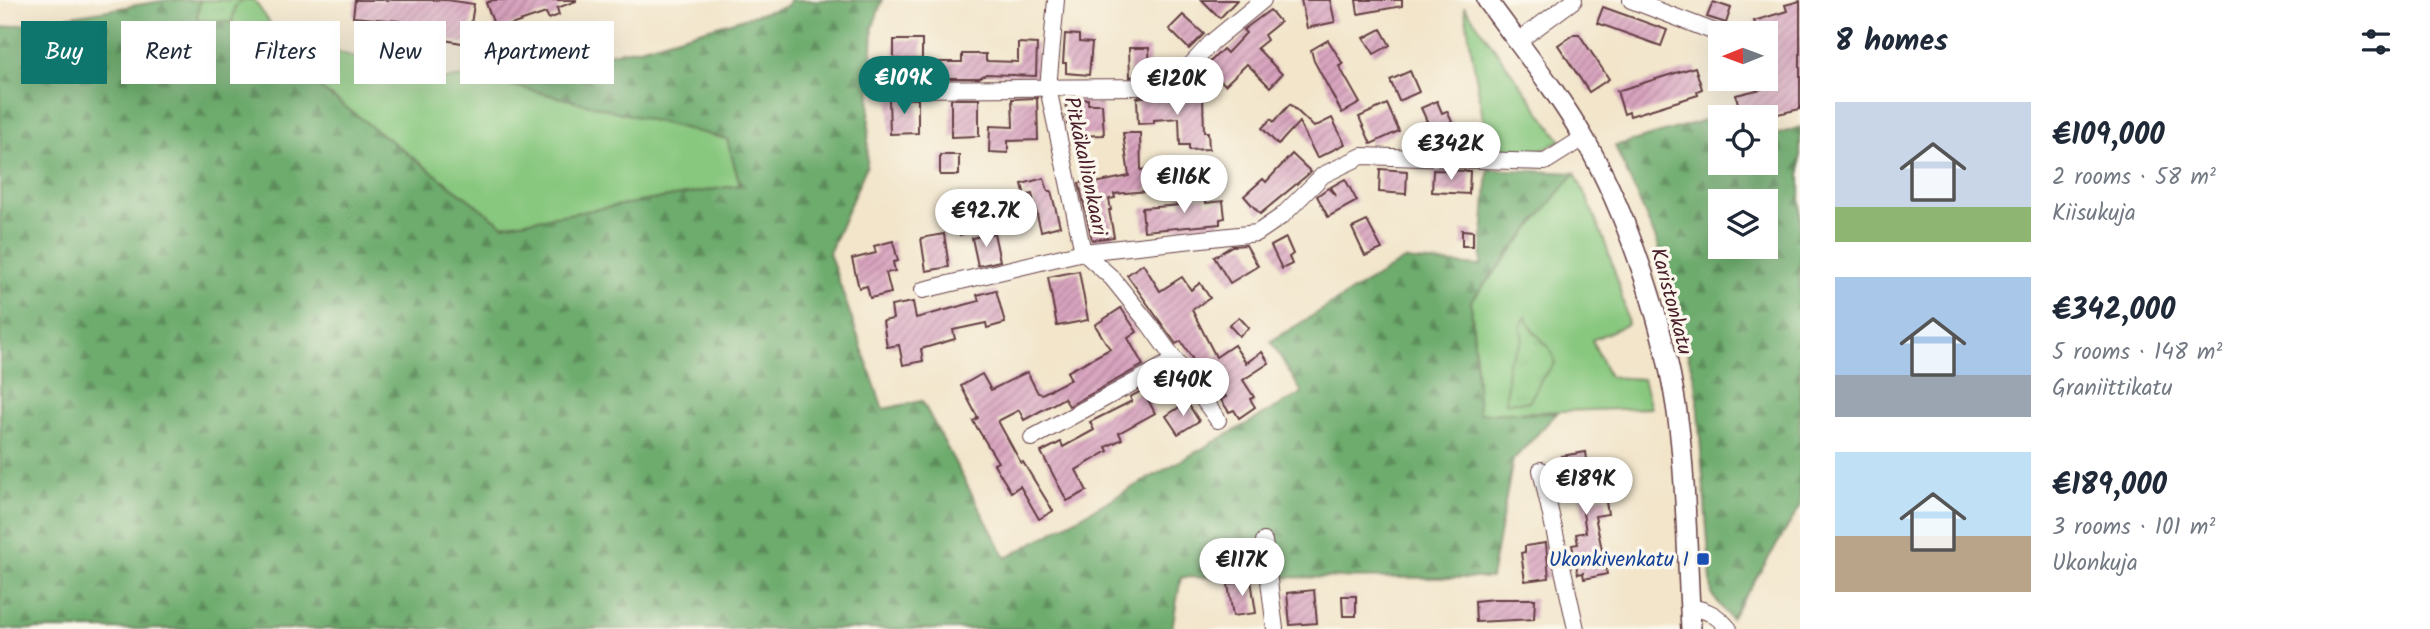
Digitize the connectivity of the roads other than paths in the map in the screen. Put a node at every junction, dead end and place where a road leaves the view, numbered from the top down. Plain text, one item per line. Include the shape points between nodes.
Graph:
1 (1056, 0) edge
2 (1263, 0) edge
3 (1487, 0) edge
4 (1574, 0) edge
5 (1631, 0) edge
6 (1708, 29) edge
7 (1517, 42) junction
8 (1048, 88) junction
9 (900, 89) dead end
10 (1583, 138) junction
11 (1083, 252) junction
12 (923, 290) dead end
13 (1173, 361) junction
14 (1218, 420) dead end
15 (1032, 438) dead end
16 (1541, 470) dead end
17 (1264, 541) dead end
18 (1689, 607) junction
19 (1275, 629) edge
20 (1576, 629) edge
21 (1691, 629) edge
22 (1729, 629) edge

1 - 8 street, Pitkäkallionkaari
2 - 8 street via 1188,68 1167,81 1140,87
3 - 7 street, Karistonkatu
4 - 7 street
5 - 6 street
7 - 10 street, Karistonkatu
8 - 9 street
8 - 11 street, Pitkäkallionkaari
10 - 11 street via 1545,162 1362,156 1322,175 1282,216 1257,233
10 - 18 street, Karistonkatu via 1635,248 1670,378 1679,426
11 - 12 street
11 - 13 street, Pitkäkallionkaari via 1112,278
13 - 14 street, Pitkäkallionkaari
13 - 15 street
16 - 20 street
17 - 19 street
18 - 21 street, Karistonkatu
18 - 22 street via 1706,610

